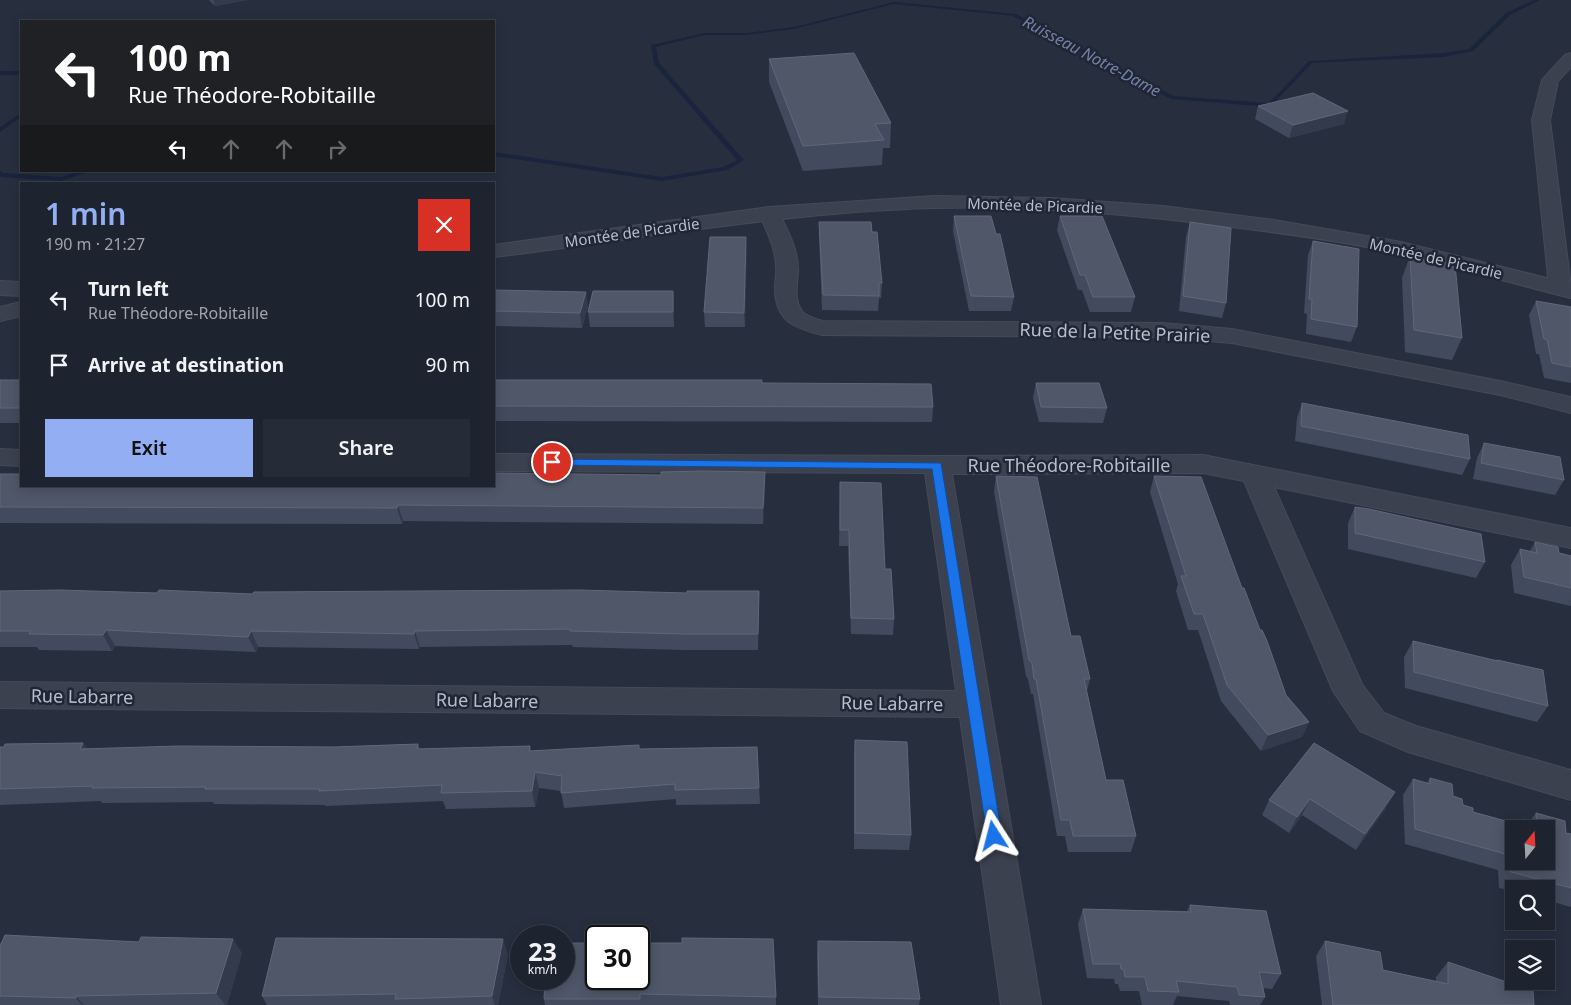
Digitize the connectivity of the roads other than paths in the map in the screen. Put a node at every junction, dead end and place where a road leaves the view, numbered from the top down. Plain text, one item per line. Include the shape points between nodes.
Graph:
1 (1571, 58) edge
2 (769, 213) junction
3 (495, 251) edge
4 (0, 288) edge
5 (20, 289) edge
6 (1565, 289) edge
7 (20, 309) edge
8 (0, 314) edge
9 (1571, 405) edge
10 (0, 458) edge
11 (20, 458) edge
12 (495, 462) edge
13 (937, 465) junction
14 (1254, 473) junction
15 (1571, 538) edge
16 (0, 695) edge
17 (974, 704) junction
18 (1571, 785) edge
19 (1021, 1005) edge

1 - 6 street via 1550,80 1541,120
2 - 3 street, Montée de Picardie
2 - 6 street, Montée de Picardie via 935,202 1051,204 1163,212 1274,226 1401,248
2 - 9 street, Rue de la Petite Prairie via 788,266 788,310 800,323 822,328 1162,330 1232,336
4 - 5 street
7 - 8 street
10 - 11 street
12 - 13 street, Rue Théodore-Robitaille
13 - 14 street, Rue Théodore-Robitaille via 1203,464
13 - 17 street
14 - 15 street, Rue Théodore-Robitaille
14 - 18 street via 1349,691 1372,722 1408,738
16 - 17 street, Rue Labarre
17 - 19 street

